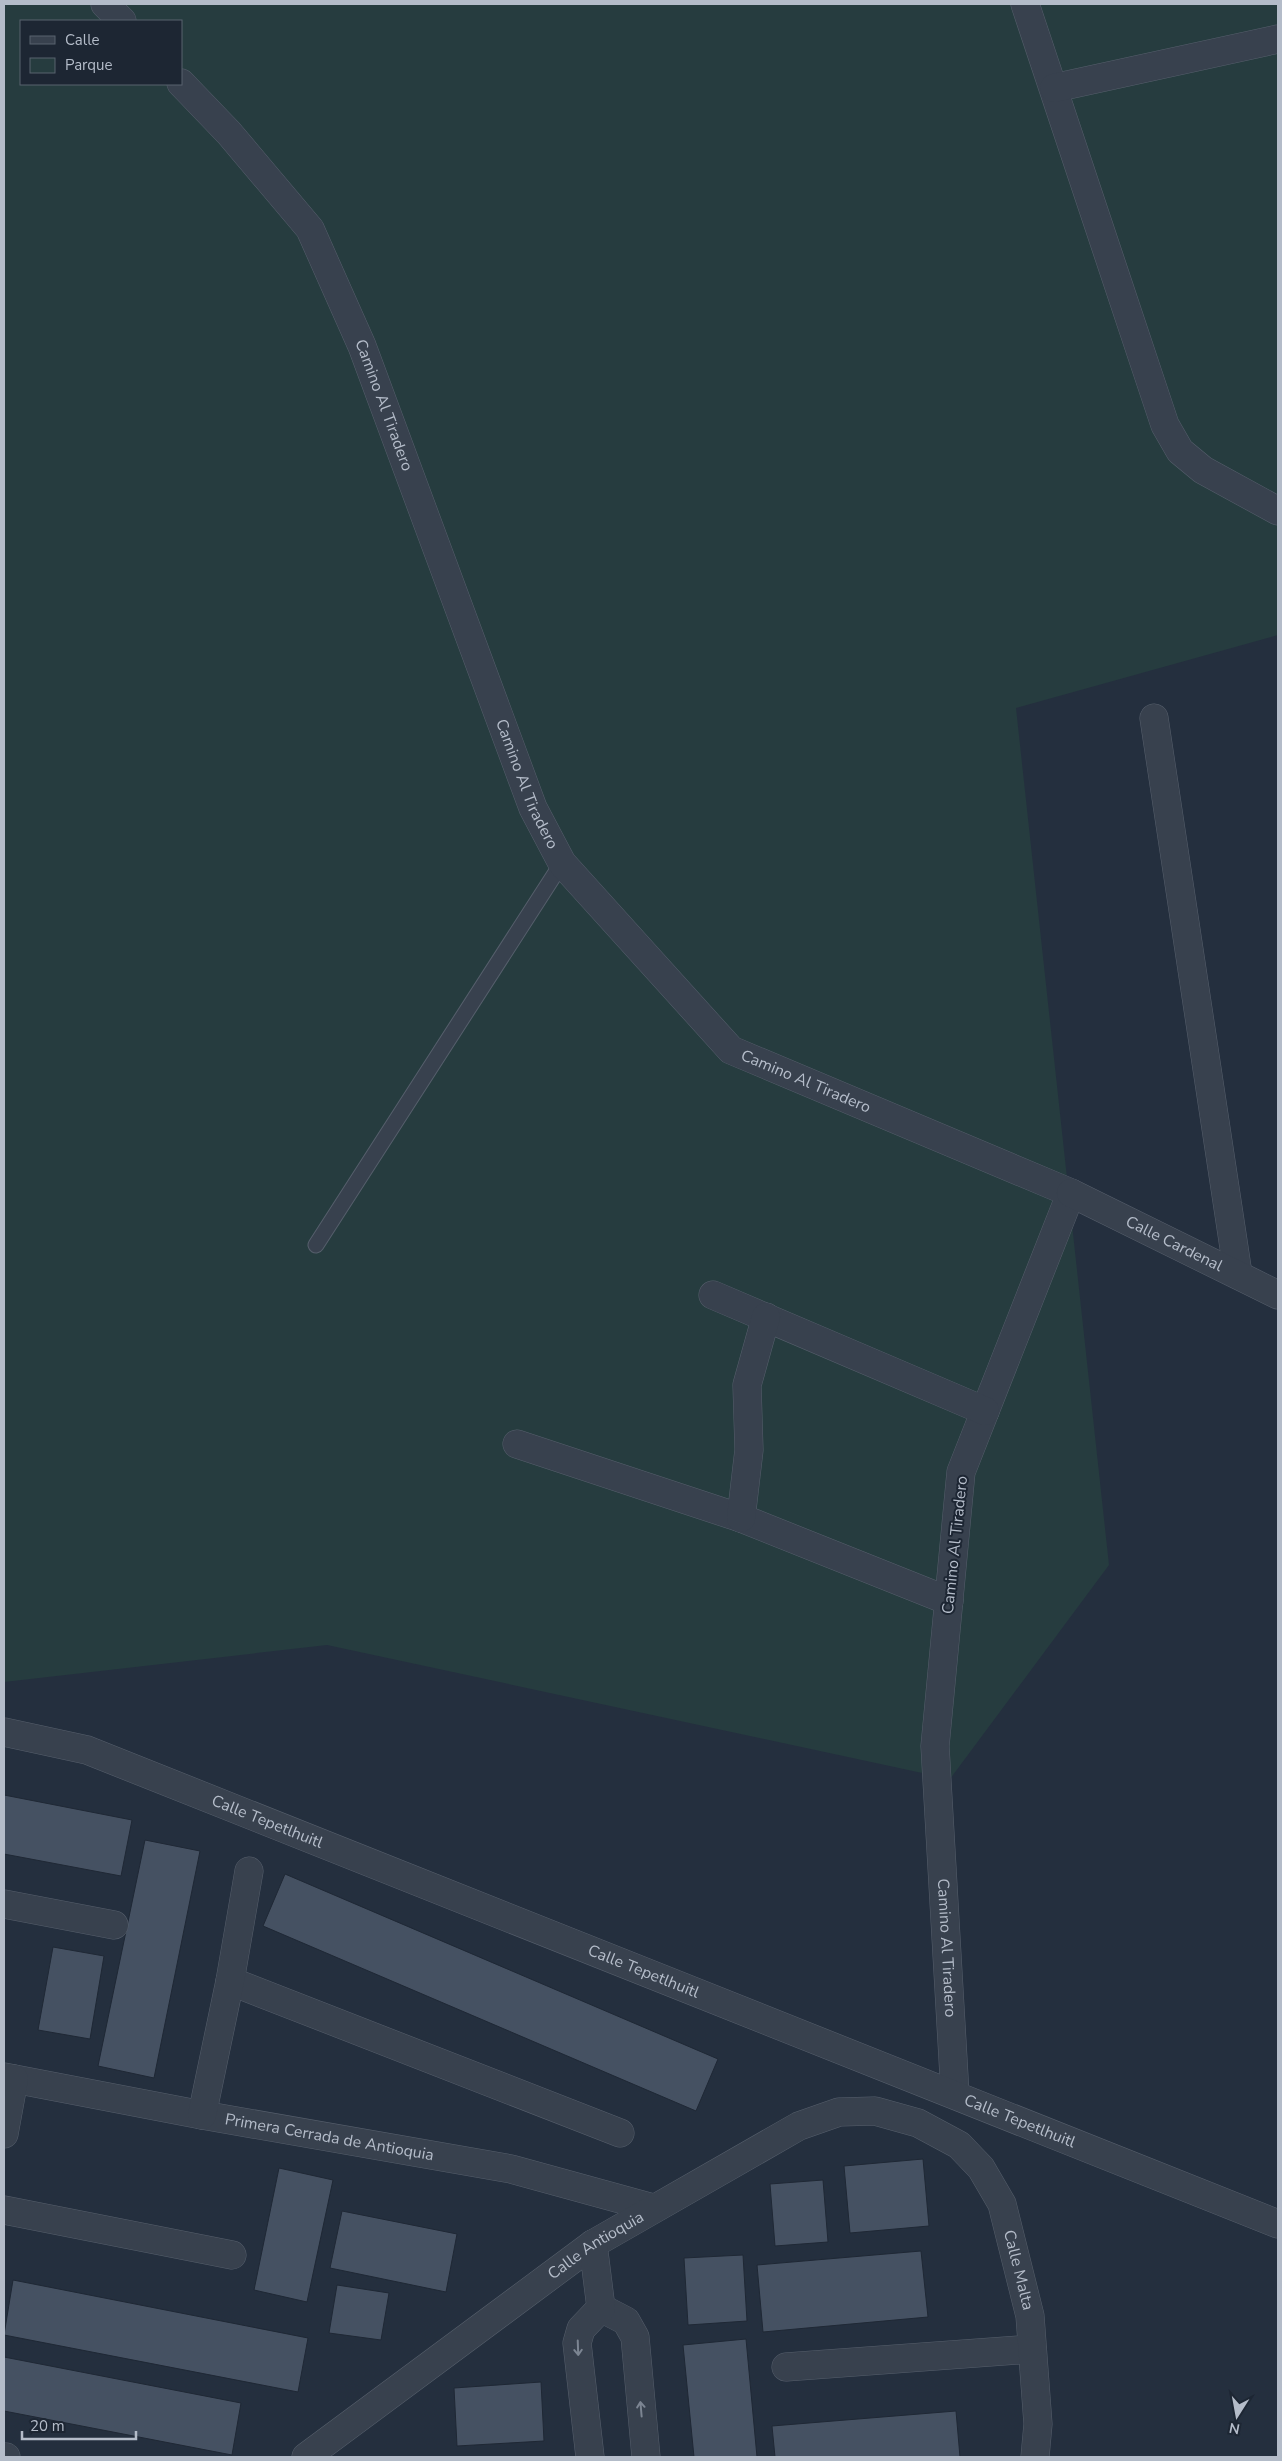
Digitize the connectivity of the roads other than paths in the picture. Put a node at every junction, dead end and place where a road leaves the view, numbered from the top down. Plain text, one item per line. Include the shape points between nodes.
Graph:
1 (105, 4) edge
2 (1025, 4) edge
3 (121, 20) edge
4 (1278, 39) edge
5 (182, 84) edge
6 (1054, 88) junction
7 (1278, 511) edge
8 (1154, 718) dead end
9 (562, 863) junction
10 (1071, 1193) junction
11 (316, 1245) dead end
12 (1238, 1274) junction
13 (713, 1295) dead end
14 (1278, 1295) edge
15 (766, 1317) junction
16 (985, 1411) junction
17 (517, 1444) dead end
18 (741, 1518) junction
19 (949, 1601) junction
20 (4, 1732) edge
21 (249, 1871) dead end
22 (4, 1904) edge
23 (114, 1925) dead end
24 (230, 1981) junction
25 (9, 2078) edge
26 (955, 2094) junction
27 (202, 2115) junction
28 (918, 2123) joint
29 (620, 2133) dead end
30 (4, 2134) edge
31 (653, 2208) junction
32 (4, 2210) edge
33 (1278, 2224) edge
34 (593, 2244) junction
35 (232, 2255) dead end
36 (600, 2308) junction
37 (1032, 2349) junction
38 (786, 2367) dead end
39 (308, 2457) edge
40 (590, 2457) edge
41 (646, 2457) edge
42 (1035, 2457) edge

1 - 3 street
2 - 6 street
4 - 6 street
5 - 9 street, Camino Al Tiradero via 229,133 310,229 362,346 532,808
6 - 7 street via 1165,425 1180,451 1203,470
8 - 12 street
9 - 10 street, Camino Al Tiradero via 730,1050
9 - 11 lane
10 - 12 street, Calle Cardenal
10 - 16 street, Camino Al Tiradero
12 - 14 street, Calle Cardenal
13 - 15 street
15 - 16 street
15 - 18 street via 747,1385 749,1450
16 - 19 street, Camino Al Tiradero via 961,1472
17 - 18 street
18 - 19 street
19 - 26 street, Camino Al Tiradero via 936,1746
20 - 26 street, Calle Tepetlhuitl via 87,1750
21 - 24 street
22 - 23 street
24 - 27 street
24 - 29 street
25 - 27 street, Primera Cerrada de Antioquia
25 - 30 street
26 - 33 street, Calle Tepetlhuitl
27 - 31 street, Primera Cerrada de Antioquia via 511,2169
28 - 31 street, Calle Antioquia via 875,2111 839,2112 799,2126
28 - 37 street, Calle Malta via 960,2145 981,2168 1002,2204 1030,2316
31 - 34 street, Calle Antioquia
32 - 35 street
34 - 36 street
34 - 39 street, Calle Antioquia
36 -> 40 street via 581,2329 577,2343
41 -> 36 street via 635,2337 626,2321
37 - 38 street
37 - 42 street, Calle Malta via 1038,2424

